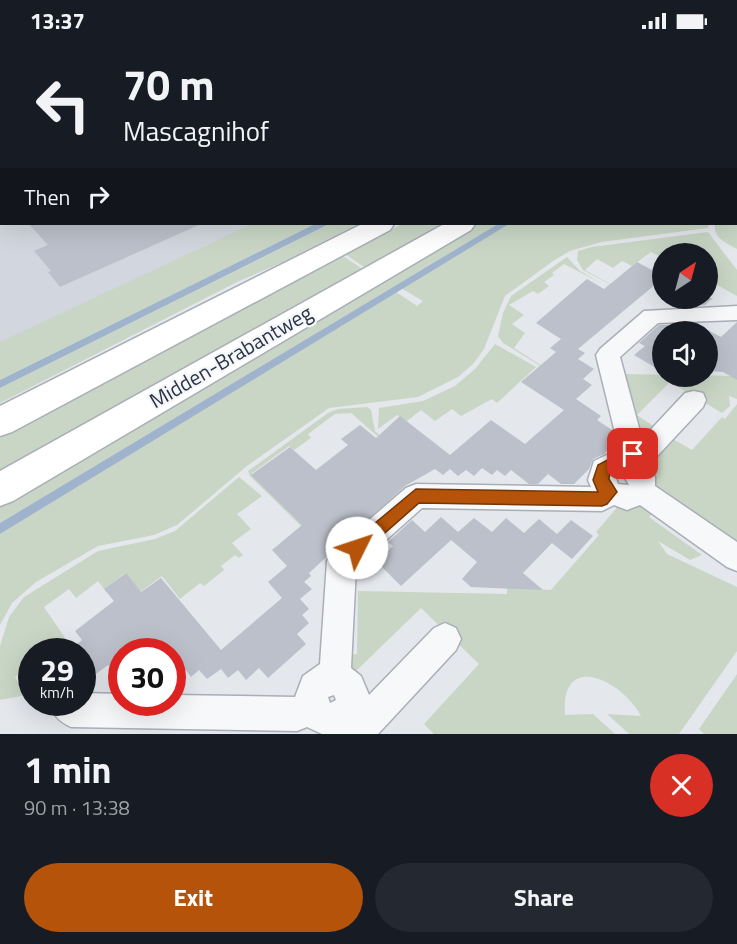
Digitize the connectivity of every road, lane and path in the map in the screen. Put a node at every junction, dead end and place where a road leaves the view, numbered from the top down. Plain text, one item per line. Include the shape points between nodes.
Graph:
1 (379, 225) edge
2 (460, 225) edge
3 (737, 313) edge
4 (694, 400) dead end
5 (0, 422) edge
6 (636, 471) junction
7 (0, 490) edge
8 (737, 558) edge
9 (445, 639) dead end
10 (332, 678) junction
11 (313, 708) junction
12 (96, 711) edge
13 (359, 724) edge

1 - 5 main road, Midden-Brabantweg
2 - 7 main road, Midden-Brabantweg
3 - 6 street via 652,316 608,355
4 - 6 street via 645,453
6 - 8 street
6 - 10 street via 627,498 609,492 602,499 416,496 342,561
9 - 13 street
10 - 11 street via 316,686
10 - 13 street via 346,683
11 - 12 street via 297,714
11 - 13 street via 321,718

